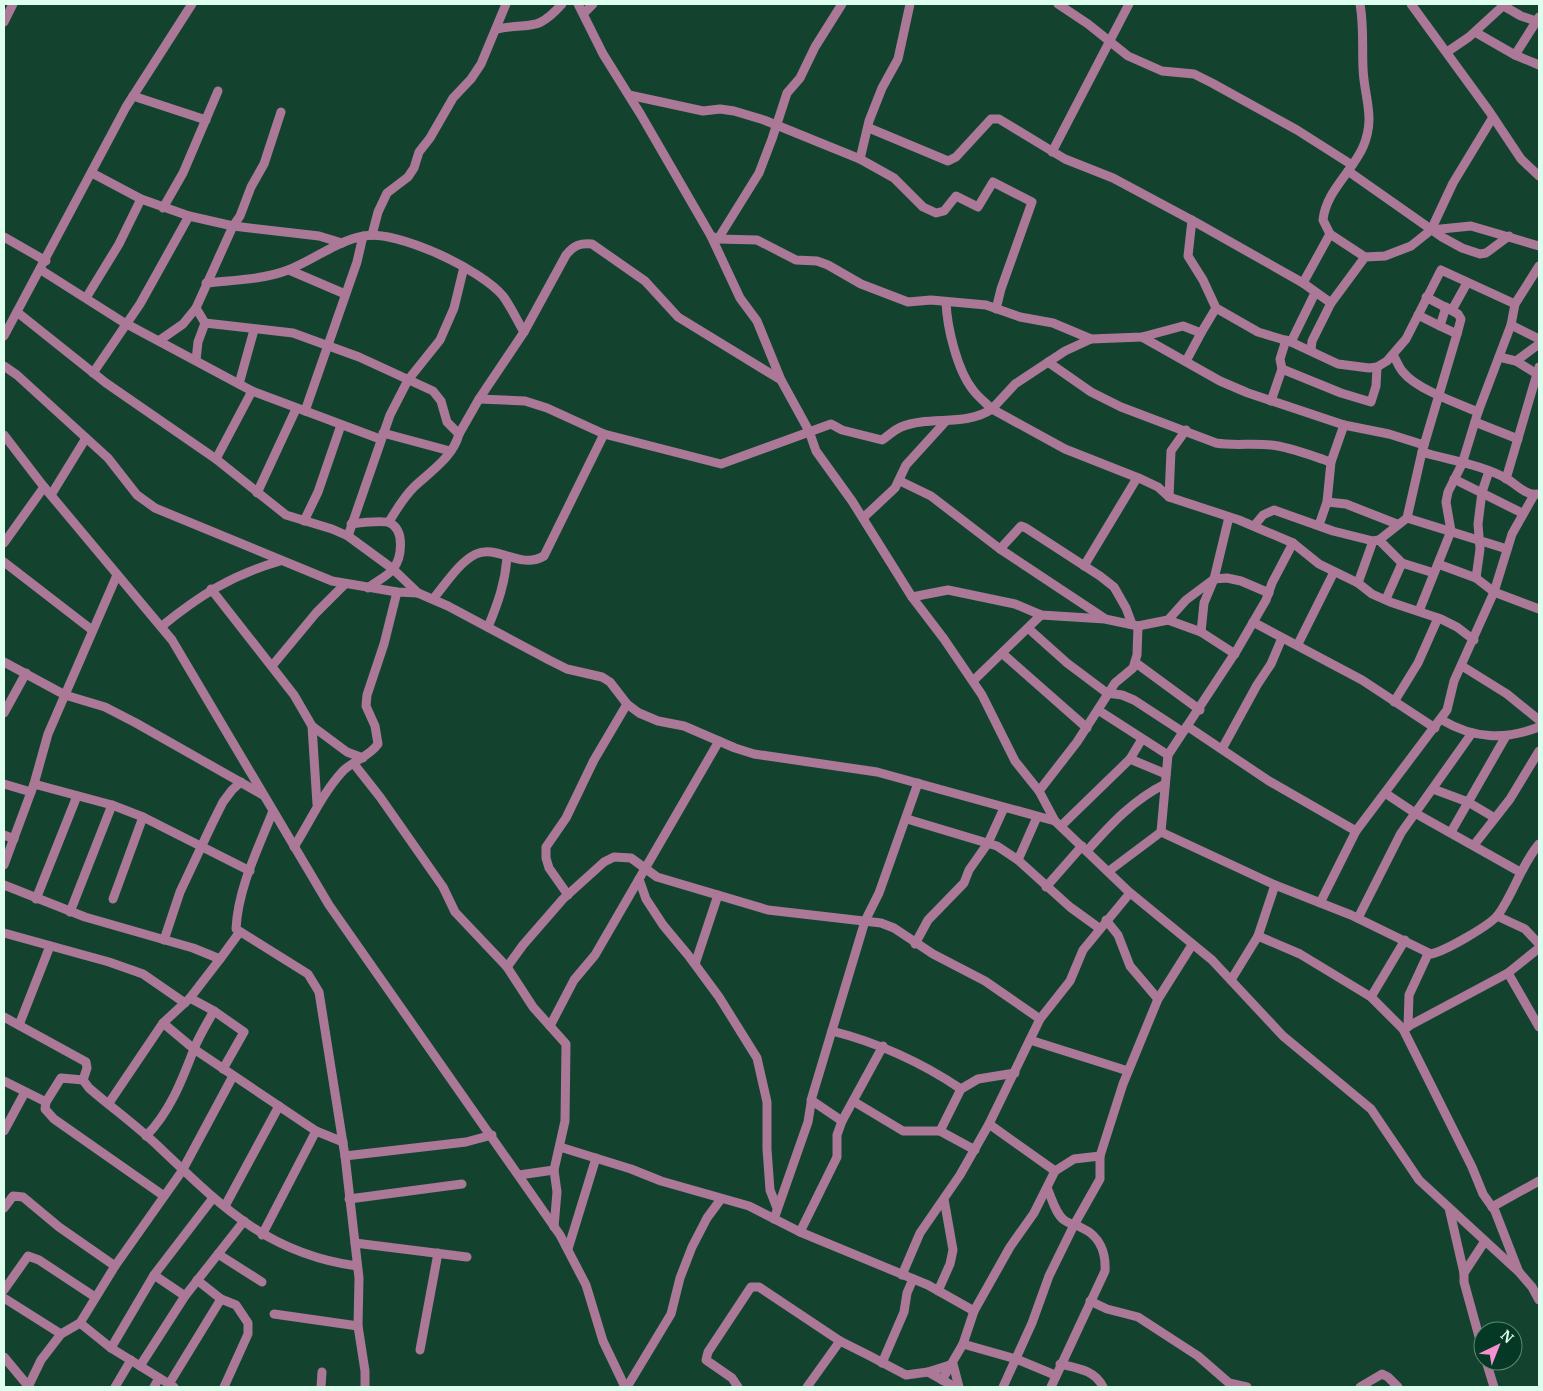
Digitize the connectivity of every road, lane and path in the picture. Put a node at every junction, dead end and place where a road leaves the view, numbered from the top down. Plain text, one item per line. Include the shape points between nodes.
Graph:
1 (13, 4) edge
2 (192, 4) edge
3 (506, 4) edge
4 (562, 4) edge
5 (578, 4) edge
6 (593, 4) edge
7 (842, 4) edge
8 (910, 4) edge
9 (1058, 4) edge
10 (1129, 4) edge
11 (1360, 4) edge
12 (1411, 4) edge
13 (1504, 5) edge
14 (584, 13) junction
15 (1538, 20) edge
16 (4, 22) edge
17 (497, 29) junction
18 (1474, 32) junction
19 (1110, 41) junction
20 (1447, 52) junction
21 (1515, 56) junction
22 (1539, 65) edge
23 (218, 91) dead end
24 (629, 95) junction
25 (133, 96) junction
26 (282, 112) dead end
27 (1493, 117) junction
28 (206, 120) junction
29 (776, 127) junction
30 (868, 128) junction
31 (1052, 152) junction
32 (860, 159) junction
33 (1350, 168) junction
34 (92, 172) junction
35 (1539, 176) edge
36 (140, 198) junction
37 (163, 208) junction
38 (189, 216) junction
39 (1192, 220) junction
40 (233, 226) junction
41 (1431, 230) junction
42 (1330, 234) junction
43 (367, 235) junction
44 (1509, 236) junction
45 (4, 237) edge
46 (715, 237) junction
47 (343, 243) junction
48 (1539, 246) edge
49 (1364, 257) junction
50 (46, 261) junction
51 (1539, 266) edge
52 (464, 267) junction
53 (40, 270) junction
54 (289, 270) junction
55 (206, 283) junction
56 (1303, 283) junction
57 (1467, 283) junction
58 (1315, 293) junction
59 (346, 294) junction
60 (1426, 297) junction
61 (86, 298) junction
62 (946, 302) junction
63 (1331, 303) junction
64 (1515, 304) junction
65 (196, 308) junction
66 (1216, 308) junction
67 (1449, 308) junction
68 (996, 309) junction
69 (17, 312) junction
70 (1418, 316) junction
71 (205, 323) junction
72 (128, 324) junction
73 (1511, 325) junction
74 (1440, 326) junction
75 (254, 330) junction
76 (524, 332) junction
77 (1201, 333) junction
78 (1457, 334) junction
79 (4, 336) edge
80 (1142, 337) junction
81 (1092, 339) junction
82 (1539, 339) edge
83 (160, 340) junction
84 (1289, 341) junction
85 (327, 344) junction
86 (1539, 344) edge
87 (1311, 350) junction
88 (1393, 355) junction
89 (1499, 357) junction
90 (196, 360) junction
91 (1516, 360) junction
92 (1048, 362) junction
93 (1186, 362) junction
94 (4, 366) edge
95 (1377, 367) junction
96 (1282, 369) junction
97 (1538, 371) edge
98 (93, 373) junction
99 (408, 380) junction
100 (781, 380) junction
101 (239, 384) junction
102 (252, 392) junction
103 (1438, 395) junction
104 (479, 399) junction
105 (1271, 401) junction
106 (992, 409) junction
107 (301, 410) junction
108 (1478, 412) junction
109 (946, 421) junction
110 (1475, 422) junction
111 (341, 424) junction
112 (1344, 425) junction
113 (1186, 430) junction
114 (809, 432) junction
115 (459, 434) junction
116 (604, 434) junction
117 (4, 435) edge
118 (381, 436) junction
119 (86, 438) junction
120 (1518, 439) junction
121 (7, 447) edge
122 (1423, 448) junction
123 (450, 451) junction
124 (216, 459) junction
125 (1331, 462) junction
126 (1462, 464) junction
127 (1489, 471) junction
128 (1137, 478) junction
129 (1506, 478) junction
130 (1454, 479) junction
131 (900, 480) junction
132 (44, 487) junction
133 (1482, 492) junction
134 (257, 493) junction
135 (1536, 494) edge
136 (51, 495) junction
137 (1169, 497) junction
138 (1327, 502) junction
139 (1522, 513) junction
140 (1229, 517) junction
141 (863, 518) junction
142 (1407, 518) junction
143 (304, 521) junction
144 (389, 522) junction
145 (351, 524) junction
146 (1397, 524) junction
147 (1319, 525) junction
148 (1254, 526) junction
149 (1451, 532) junction
150 (348, 536) junction
151 (1479, 539) junction
152 (1376, 540) junction
153 (4, 543) edge
154 (1293, 543) junction
155 (1000, 548) junction
156 (1507, 548) junction
157 (507, 558) junction
158 (280, 561) junction
159 (4, 562) edge
160 (1402, 563) junction
161 (1438, 564) junction
162 (1084, 566) junction
163 (393, 569) junction
164 (1334, 572) junction
165 (1434, 573) junction
166 (118, 575) junction
167 (1476, 578) junction
168 (1214, 579) junction
169 (1358, 583) junction
170 (345, 584) junction
171 (368, 588) junction
172 (211, 589) junction
173 (397, 592) junction
174 (1494, 592) junction
175 (418, 593) junction
176 (1268, 593) junction
177 (912, 597) junction
178 (433, 599) junction
179 (1386, 599) junction
180 (1539, 609) edge
181 (1419, 611) junction
182 (1041, 615) junction
183 (1438, 618) junction
184 (1105, 619) junction
185 (1168, 620) junction
186 (1253, 622) junction
187 (1135, 625) junction
188 (162, 626) junction
189 (488, 627) junction
190 (1029, 629) junction
191 (92, 630) junction
192 (1200, 632) junction
193 (1282, 638) junction
194 (1474, 640) junction
195 (1298, 644) junction
196 (1003, 654) junction
197 (1235, 654) junction
198 (4, 662) edge
199 (1136, 662) junction
200 (272, 666) junction
201 (1462, 666) junction
202 (26, 674) junction
203 (973, 681) junction
204 (1107, 693) junction
205 (65, 694) junction
206 (1394, 702) junction
207 (627, 704) junction
208 (1098, 710) junction
209 (1200, 710) junction
210 (4, 713) edge
211 (1442, 720) junction
212 (1539, 720) edge
213 (312, 726) junction
214 (1539, 727) edge
215 (1086, 728) junction
216 (1435, 728) junction
217 (1185, 729) junction
218 (1472, 733) junction
219 (1506, 736) junction
220 (1142, 739) junction
221 (719, 741) junction
222 (1222, 749) junction
223 (1539, 751) edge
224 (347, 752) junction
225 (1168, 755) junction
226 (363, 758) junction
227 (1130, 759) junction
228 (354, 764) junction
229 (342, 771) junction
230 (1166, 774) junction
231 (241, 782) junction
232 (4, 784) edge
233 (918, 784) junction
234 (1165, 784) junction
235 (32, 788) junction
236 (1433, 789) junction
237 (1039, 791) junction
238 (1385, 792) junction
239 (264, 795) junction
240 (77, 796) junction
241 (1468, 802) junction
242 (318, 804) junction
243 (1421, 804) junction
244 (112, 805) junction
245 (1406, 806) junction
246 (1004, 808) junction
247 (274, 811) junction
248 (1415, 813) junction
249 (143, 817) junction
250 (1037, 817) junction
251 (906, 818) junction
252 (1495, 818) junction
253 (1058, 823) junction
254 (1356, 831) junction
255 (1161, 832) junction
256 (1450, 832) junction
257 (4, 835) edge
258 (14, 839) junction
259 (988, 843) junction
260 (1539, 844) edge
261 (1474, 845) junction
262 (202, 846) junction
263 (294, 847) junction
264 (1084, 848) junction
265 (1018, 860) junction
266 (4, 865) edge
267 (644, 869) junction
268 (250, 871) junction
269 (1108, 871) junction
270 (1520, 872) junction
271 (639, 879) junction
272 (4, 885) edge
273 (1275, 885) junction
274 (1046, 887) junction
275 (1130, 892) junction
276 (568, 895) junction
277 (718, 896) junction
278 (113, 898) dead end
279 (36, 899) junction
280 (1320, 902) junction
281 (70, 912) junction
282 (1497, 916) junction
283 (1358, 918) junction
284 (1106, 920) junction
285 (865, 922) junction
286 (1099, 928) junction
287 (4, 933) edge
288 (239, 933) junction
289 (1258, 936) junction
290 (164, 940) junction
291 (1405, 940) junction
292 (915, 944) junction
293 (1539, 944) edge
294 (1192, 945) junction
295 (50, 946) junction
296 (1539, 948) edge
297 (1428, 954) junction
298 (220, 959) junction
299 (695, 964) junction
300 (507, 967) junction
301 (1508, 973) junction
302 (1231, 980) junction
303 (1371, 997) junction
304 (1158, 999) junction
305 (187, 1000) junction
306 (214, 1011) junction
307 (4, 1017) edge
308 (1040, 1020) junction
309 (163, 1023) junction
310 (19, 1025) junction
311 (1539, 1025) edge
312 (550, 1026) junction
313 (1406, 1028) junction
314 (832, 1031) junction
315 (1030, 1040) junction
316 (883, 1046) junction
317 (194, 1049) junction
318 (223, 1069) junction
319 (1128, 1071) junction
320 (1015, 1073) junction
321 (233, 1076) junction
322 (83, 1080) junction
323 (4, 1081) edge
324 (961, 1089) junction
325 (24, 1092) junction
326 (811, 1100) junction
327 (853, 1101) junction
328 (46, 1102) junction
329 (109, 1103) junction
330 (279, 1106) junction
331 (842, 1121) junction
332 (989, 1124) junction
333 (4, 1129) edge
334 (316, 1131) junction
335 (940, 1131) junction
336 (492, 1135) junction
337 (146, 1136) junction
338 (343, 1142) junction
339 (560, 1147) junction
340 (975, 1150) junction
341 (345, 1156) junction
342 (1100, 1156) junction
343 (596, 1158) junction
344 (554, 1170) junction
345 (182, 1171) junction
346 (1055, 1171) junction
347 (519, 1175) junction
348 (1539, 1181) edge
349 (462, 1184) dead end
350 (1047, 1188) junction
351 (164, 1196) junction
352 (214, 1198) junction
353 (349, 1198) junction
354 (721, 1199) junction
355 (944, 1199) junction
356 (225, 1206) junction
357 (1449, 1206) junction
358 (1492, 1207) junction
359 (4, 1208) edge
360 (777, 1208) junction
361 (774, 1219) junction
362 (244, 1221) junction
363 (1074, 1225) junction
364 (554, 1227) junction
365 (800, 1232) junction
366 (262, 1235) junction
367 (1485, 1240) junction
368 (355, 1243) junction
369 (568, 1250) junction
370 (438, 1253) junction
371 (218, 1254) junction
372 (467, 1257) dead end
373 (115, 1266) junction
374 (357, 1266) junction
375 (1519, 1272) junction
376 (1464, 1273) junction
377 (154, 1275) junction
378 (902, 1275) junction
379 (913, 1279) junction
380 (197, 1280) junction
381 (262, 1282) dead end
382 (4, 1290) edge
383 (938, 1291) junction
384 (185, 1296) junction
385 (1539, 1296) edge
386 (95, 1297) junction
387 (4, 1298) edge
388 (221, 1299) junction
389 (1090, 1301) junction
390 (974, 1311) junction
391 (274, 1314) dead end
392 (1475, 1321) edge
393 (80, 1323) junction
394 (358, 1326) junction
395 (61, 1334) junction
396 (840, 1341) junction
397 (964, 1344) junction
398 (112, 1348) junction
399 (420, 1350) dead end
400 (4, 1357) edge
401 (1016, 1358) junction
402 (131, 1360) junction
403 (882, 1363) junction
404 (953, 1364) junction
405 (1060, 1364) junction
406 (140, 1366) junction
407 (1489, 1371) edge
408 (322, 1372) dead end
409 (928, 1372) junction
410 (1055, 1374) junction
411 (159, 1378) junction
412 (942, 1380) junction
413 (1228, 1385) edge
414 (172, 1386) edge
415 (28, 1387) edge
416 (115, 1387) edge
417 (154, 1387) edge
418 (224, 1387) edge
419 (321, 1387) edge
420 (364, 1387) edge
421 (626, 1387) edge
422 (738, 1387) edge
423 (807, 1387) edge
424 (957, 1387) edge
425 (1004, 1387) edge
426 (1051, 1387) edge
427 (1103, 1387) edge
428 (1247, 1387) edge
429 (1360, 1387) edge
430 (1398, 1387) edge
431 (1494, 1387) edge

1 - 16 street
2 - 25 street
3 - 17 street
4 - 17 street via 538,25
5 - 14 street
6 - 14 street
7 - 29 street via 815,46 800,78 787,93
8 - 30 street via 898,59 882,88
9 - 19 street
10 - 19 street
11 - 33 street via 1363,70 1370,123 1363,148
12 - 20 street
13 - 15 street via 1521,16
13 - 18 street
14 - 24 street via 602,54
15 - 21 street
17 - 43 street via 481,64 453,98 419,152 408,177 387,193
18 - 20 street
18 - 21 street
19 - 31 street
19 - 33 street via 1145,65 1179,74 1194,74 1212,83 1297,130
20 - 27 street
21 - 22 street
23 - 28 street
24 - 29 street via 703,110 734,111
24 - 46 street
25 - 28 street
25 - 34 street
26 - 40 street via 264,164
27 - 35 street via 1521,159
27 - 41 street via 1452,182
28 - 37 street via 183,173
29 - 32 street
29 - 46 street via 758,173
30 - 31 street via 948,161 995,118
30 - 32 street
31 - 39 street via 1113,178
32 - 68 street via 894,178 923,207 936,213 944,211 956,196 978,207 992,182 1032,202
33 - 41 street
33 - 42 street via 1328,200 1324,212 1323,220
34 - 36 street
34 - 50 street
36 - 37 street
36 - 61 street via 119,244
37 - 38 street
38 - 40 street
38 - 72 street
39 - 56 street
39 - 66 street via 1188,256 1204,280
40 - 47 street via 318,236
40 - 55 street
41 - 44 street via 1471,226
41 - 44 street via 1462,248 1480,254 1491,251
41 - 49 street via 1411,246 1385,256
42 - 49 street
42 - 56 street
43 - 47 street
43 - 52 street via 378,234 408,243
43 - 59 street
44 - 48 street
45 - 50 street
46 - 62 street via 757,240 796,260 828,265 861,284 908,302
46 - 100 street via 740,298 766,340
47 - 54 street
49 - 63 street
50 - 53 street
51 - 64 street
52 - 76 street via 487,280 503,296
52 - 99 street via 454,308 440,340
53 - 61 street
53 - 69 street
54 - 55 street via 264,277
54 - 59 street
55 - 65 street
56 - 58 street
57 - 60 street via 1441,270
57 - 64 street
57 - 67 street
58 - 63 street
58 - 84 street
59 - 85 street
60 - 67 street
60 - 70 street
61 - 72 street
62 - 68 street
62 - 106 street via 955,355 973,390
63 - 87 street via 1312,341
64 - 73 street
65 - 71 street
65 - 83 street via 183,324
66 - 77 street
66 - 84 street via 1258,332
67 - 74 street
67 - 78 street via 1461,319
68 - 81 street via 1053,323
69 - 79 street
69 - 98 street
70 - 74 street
70 - 88 street
71 - 75 street
71 - 90 street
72 - 83 street
72 - 98 street
73 - 82 street
73 - 89 street
74 - 78 street
75 - 85 street via 293,333
75 - 101 street
76 - 100 street via 566,255 578,245 592,244 645,281 678,317
76 - 104 street
77 - 80 street via 1183,326
77 - 93 street
78 - 103 street
80 - 81 street
80 - 93 street
81 - 92 street
83 - 90 street
84 - 87 street
84 - 96 street via 1280,359
85 - 99 street
85 - 107 street
86 - 91 street
87 - 95 street via 1338,364
88 - 95 street
88 - 103 street via 1403,373
89 - 91 street
89 - 108 street
90 - 101 street
91 - 97 street
92 - 106 street via 1015,384
92 - 113 street via 1091,392 1121,407
93 - 105 street via 1220,381
94 - 119 street via 17,374
95 - 96 street via 1372,402
96 - 105 street
97 - 120 street
98 - 124 street
99 - 115 street via 433,391 441,400 447,422
99 - 118 street
100 - 114 street
101 - 102 street
102 - 107 street
102 - 124 street
103 - 108 street
103 - 122 street
104 - 115 street
104 - 116 street via 524,401
105 - 112 street
106 - 109 street via 977,416
106 - 128 street via 1065,450
107 - 111 street
107 - 134 street
108 - 110 street
109 - 114 street via 902,427 882,440 831,424
109 - 131 street via 912,457
110 - 120 street
110 - 126 street
111 - 118 street
111 - 143 street via 318,492
112 - 122 street via 1389,434
112 - 125 street
113 - 125 street via 1216,443 1274,445
113 - 137 street via 1172,452
114 - 116 street via 721,464
114 - 141 street via 816,451
115 - 123 street
116 - 157 street via 544,556 528,560
117 - 121 street
118 - 123 street
118 - 145 street
119 - 136 street
119 - 158 street via 108,458 137,495 155,508
120 - 129 street
121 - 132 street
122 - 126 street
122 - 142 street
123 - 144 street via 408,494
124 - 134 street
125 - 138 street
126 - 127 street
126 - 130 street
127 - 129 street
127 - 133 street
128 - 137 street via 1158,487
128 - 162 street
129 - 135 street
130 - 133 street
130 - 149 street via 1446,502
131 - 141 street
131 - 155 street via 931,496
132 - 136 street
132 - 153 street
133 - 139 street
133 - 151 street
134 - 143 street via 286,515
135 - 139 street
136 - 166 street
137 - 140 street
138 - 146 street via 1346,504
138 - 147 street
139 - 156 street
140 - 148 street
140 - 168 street
141 - 177 street
142 - 146 street
142 - 149 street
143 - 150 street
144 - 145 street
144 - 163 street via 395,526 401,550
145 - 150 street
146 - 152 street
147 - 148 street via 1274,510 1263,515
147 - 152 street
148 - 154 street
149 - 151 street
149 - 161 street
150 - 163 street
151 - 156 street
151 - 167 street
152 - 160 street
152 - 169 street
154 - 164 street
154 - 176 street
155 - 162 street via 1024,526
155 - 184 street
156 - 174 street
157 - 178 street via 498,552 474,555
157 - 189 street via 501,598
158 - 170 street
158 - 172 street via 240,574
159 - 191 street
160 - 165 street
160 - 179 street
161 - 165 street
161 - 167 street
162 - 187 street via 1114,587
163 - 171 street
163 - 175 street
164 - 169 street
164 - 195 street
165 - 181 street
166 - 188 street
166 - 191 street
167 - 174 street
168 - 176 street via 1241,581
168 - 185 street via 1186,600
168 - 192 street via 1204,603
169 - 179 street via 1372,594
170 - 171 street
170 - 200 street
171 - 173 street
172 - 188 street
172 - 200 street
173 - 175 street
173 - 226 street via 367,695 366,706 375,726 378,744
174 - 180 street
174 - 194 street
175 - 178 street
176 - 186 street
177 - 182 street via 948,590 1006,601
177 - 203 street
178 - 189 street
179 - 181 street
181 - 183 street
182 - 184 street
182 - 190 street
183 - 194 street
183 - 206 street via 1418,663
184 - 187 street
185 - 187 street
185 - 192 street
186 - 193 street
186 - 197 street
187 - 199 street
188 - 239 street
189 - 207 street via 567,669 602,677
190 - 196 street
190 - 204 street
191 - 205 street
192 - 197 street
193 - 195 street
193 - 222 street via 1272,664
194 - 201 street
195 - 206 street
196 - 203 street
196 - 215 street
197 - 209 street
198 - 202 street
199 - 204 street
199 - 209 street
200 - 213 street
201 - 211 street
201 - 212 street via 1507,694
202 - 205 street
202 - 210 street
203 - 237 street via 1015,761
204 - 208 street
204 - 217 street via 1134,700
205 - 231 street via 105,707
205 - 235 street via 48,734
206 - 216 street
207 - 221 street via 648,718 684,726
207 - 276 street via 594,760 566,818 546,847 549,868
208 - 215 street
208 - 220 street
209 - 217 street
211 - 216 street
211 - 218 street
213 - 224 street
213 - 242 street
214 - 219 street
215 - 237 street
216 - 238 street
217 - 222 street
217 - 225 street
218 - 219 street
218 - 236 street
219 - 241 street
220 - 225 street
220 - 227 street
221 - 233 street via 754,754 869,770
221 - 267 street
222 - 254 street via 1292,796
223 - 252 street
224 - 226 street
224 - 229 street
225 - 230 street
226 - 228 street
227 - 230 street
227 - 253 street
228 - 229 street
228 - 300 street via 443,887 455,912
229 - 242 street
230 - 234 street
231 - 239 street
231 - 262 street via 223,802
232 - 235 street
233 - 246 street
233 - 251 street
234 - 255 street
234 - 264 street via 1146,793
235 - 240 street
235 - 258 street
236 - 241 street
236 - 243 street
237 - 253 street
238 - 245 street
238 - 254 street
239 - 247 street
240 - 244 street
240 - 279 street
241 - 252 street
241 - 256 street
242 - 263 street
243 - 245 street
243 - 248 street
244 - 249 street
244 - 281 street
245 - 248 street
246 - 250 street
246 - 259 street
247 - 263 street
247 - 268 street
248 - 256 street
248 - 283 street via 1401,833
249 - 262 street
249 - 278 street
250 - 253 street
250 - 265 street
251 - 259 street
251 - 285 street
252 - 261 street
253 - 264 street
254 - 280 street
255 - 269 street
255 - 273 street
256 - 261 street
257 - 258 street
258 - 266 street
259 - 265 street
259 - 292 street via 964,883 928,920
260 - 270 street
261 - 270 street
262 - 268 street
262 - 290 street via 180,892
263 - 336 street via 329,905
264 - 269 street
264 - 274 street
265 - 274 street
267 - 271 street
267 - 276 street via 631,858 614,857 604,862
267 - 277 street via 657,877
268 - 288 street via 238,904 236,929
269 - 275 street
270 - 282 street
271 - 299 street via 646,899 663,925
271 - 312 street via 595,956 574,980
272 - 279 street
273 - 280 street
273 - 289 street
274 - 286 street
275 - 284 street
275 - 294 street
276 - 300 street
277 - 285 street via 768,910
277 - 299 street
279 - 281 street
280 - 283 street
281 - 290 street
282 - 293 street via 1525,930
282 - 297 street via 1461,941
283 - 291 street
284 - 286 street
284 - 304 street via 1118,936 1130,966
285 - 292 street via 894,928
285 - 314 street
286 - 308 street via 1083,950 1070,981
287 - 295 street
288 - 298 street
288 - 338 street via 308,974 320,992
289 - 302 street
289 - 303 street via 1300,954
290 - 298 street
291 - 297 street
291 - 303 street
292 - 308 street via 985,981
294 - 302 street
294 - 304 street
295 - 305 street via 143,974
295 - 310 street
296 - 301 street
297 - 313 street via 1409,995
298 - 305 street
299 - 360 street via 756,1058 767,1102 768,1177
300 - 312 street
301 - 311 street
301 - 313 street
302 - 357 street via 1283,1036 1370,1109 1409,1168
303 - 313 street
304 - 319 street
305 - 306 street
305 - 309 street
306 - 317 street
306 - 318 street via 244,1032
307 - 310 street
308 - 315 street
309 - 317 street
309 - 329 street
310 - 322 street via 86,1062
312 - 339 street via 566,1044 568,1053 565,1121
313 - 358 street via 1472,1167 1476,1182
314 - 316 street
314 - 326 street
315 - 319 street
315 - 320 street
316 - 324 street
316 - 327 street
317 - 318 street
317 - 337 street via 176,1095
318 - 321 street
319 - 342 street
320 - 324 street via 978,1079
320 - 332 street
321 - 330 street
321 - 345 street
322 - 328 street via 61,1078
322 - 329 street
323 - 325 street
324 - 335 street
325 - 328 street
325 - 333 street
326 - 331 street
326 - 360 street via 808,1122
327 - 331 street
327 - 335 street via 903,1130
328 - 351 street via 45,1109 54,1119
329 - 337 street
330 - 334 street
330 - 356 street
331 - 365 street via 837,1135 837,1157
332 - 340 street
332 - 346 street
334 - 338 street
334 - 366 street
335 - 340 street
336 - 341 street via 466,1142
336 - 347 street
337 - 345 street
338 - 341 street
339 - 343 street
339 - 344 street
340 - 355 street
341 - 353 street
342 - 346 street via 1074,1159
342 - 363 street via 1100,1179
343 - 354 street
343 - 369 street
344 - 347 street
344 - 364 street via 557,1192
345 - 351 street
345 - 352 street
346 - 350 street
347 - 364 street
348 - 358 street
349 - 353 street
350 - 363 street via 1058,1214
350 - 390 street
351 - 373 street
352 - 356 street
352 - 377 street
353 - 368 street
354 - 361 street via 749,1206
354 - 421 street via 692,1247 671,1314
355 - 378 street via 920,1233
355 - 383 street via 953,1250
356 - 362 street
357 - 367 street
357 - 376 street
358 - 375 street
359 - 373 street via 13,1196 22,1197
360 - 361 street
361 - 365 street
362 - 366 street
362 - 371 street
363 - 389 street via 1091,1233 1101,1244 1106,1259 1105,1271
363 - 401 street via 1049,1276
364 - 369 street
365 - 378 street
366 - 374 street via 304,1254
367 - 375 street
367 - 376 street
368 - 370 street
368 - 374 street
369 - 421 street via 586,1285 603,1341
370 - 372 street
370 - 399 street
371 - 380 street
371 - 381 street
373 - 386 street
374 - 394 street
375 - 385 street
376 - 392 street
377 - 384 street
377 - 398 street
378 - 379 street
379 - 383 street
379 - 403 street via 904,1312
380 - 384 street
380 - 388 street
382 - 386 street via 28,1256
383 - 390 street
384 - 406 street
386 - 393 street
387 - 395 street
388 - 414 street
388 - 418 street via 236,1305 248,1323 248,1334
389 - 405 street
389 - 413 street via 1138,1317 1198,1356
390 - 397 street
391 - 394 street
393 - 395 street
393 - 398 street
394 - 420 street via 365,1371
395 - 415 street via 41,1360
396 - 403 street
396 - 422 street via 759,1287 750,1287 706,1360 732,1378
396 - 423 street
397 - 401 street
397 - 404 street
398 - 402 street
400 - 415 street
401 - 410 street
401 - 425 street
402 - 406 street
402 - 416 street
403 - 409 street via 906,1375
404 - 409 street
404 - 412 street
404 - 424 street
405 - 410 street
405 - 427 street via 1093,1374
406 - 411 street
407 - 431 street
408 - 419 street
409 - 412 street
410 - 426 street
411 - 414 street
411 - 417 street
412 - 424 street
413 - 428 street
429 - 430 street via 1382,1374

